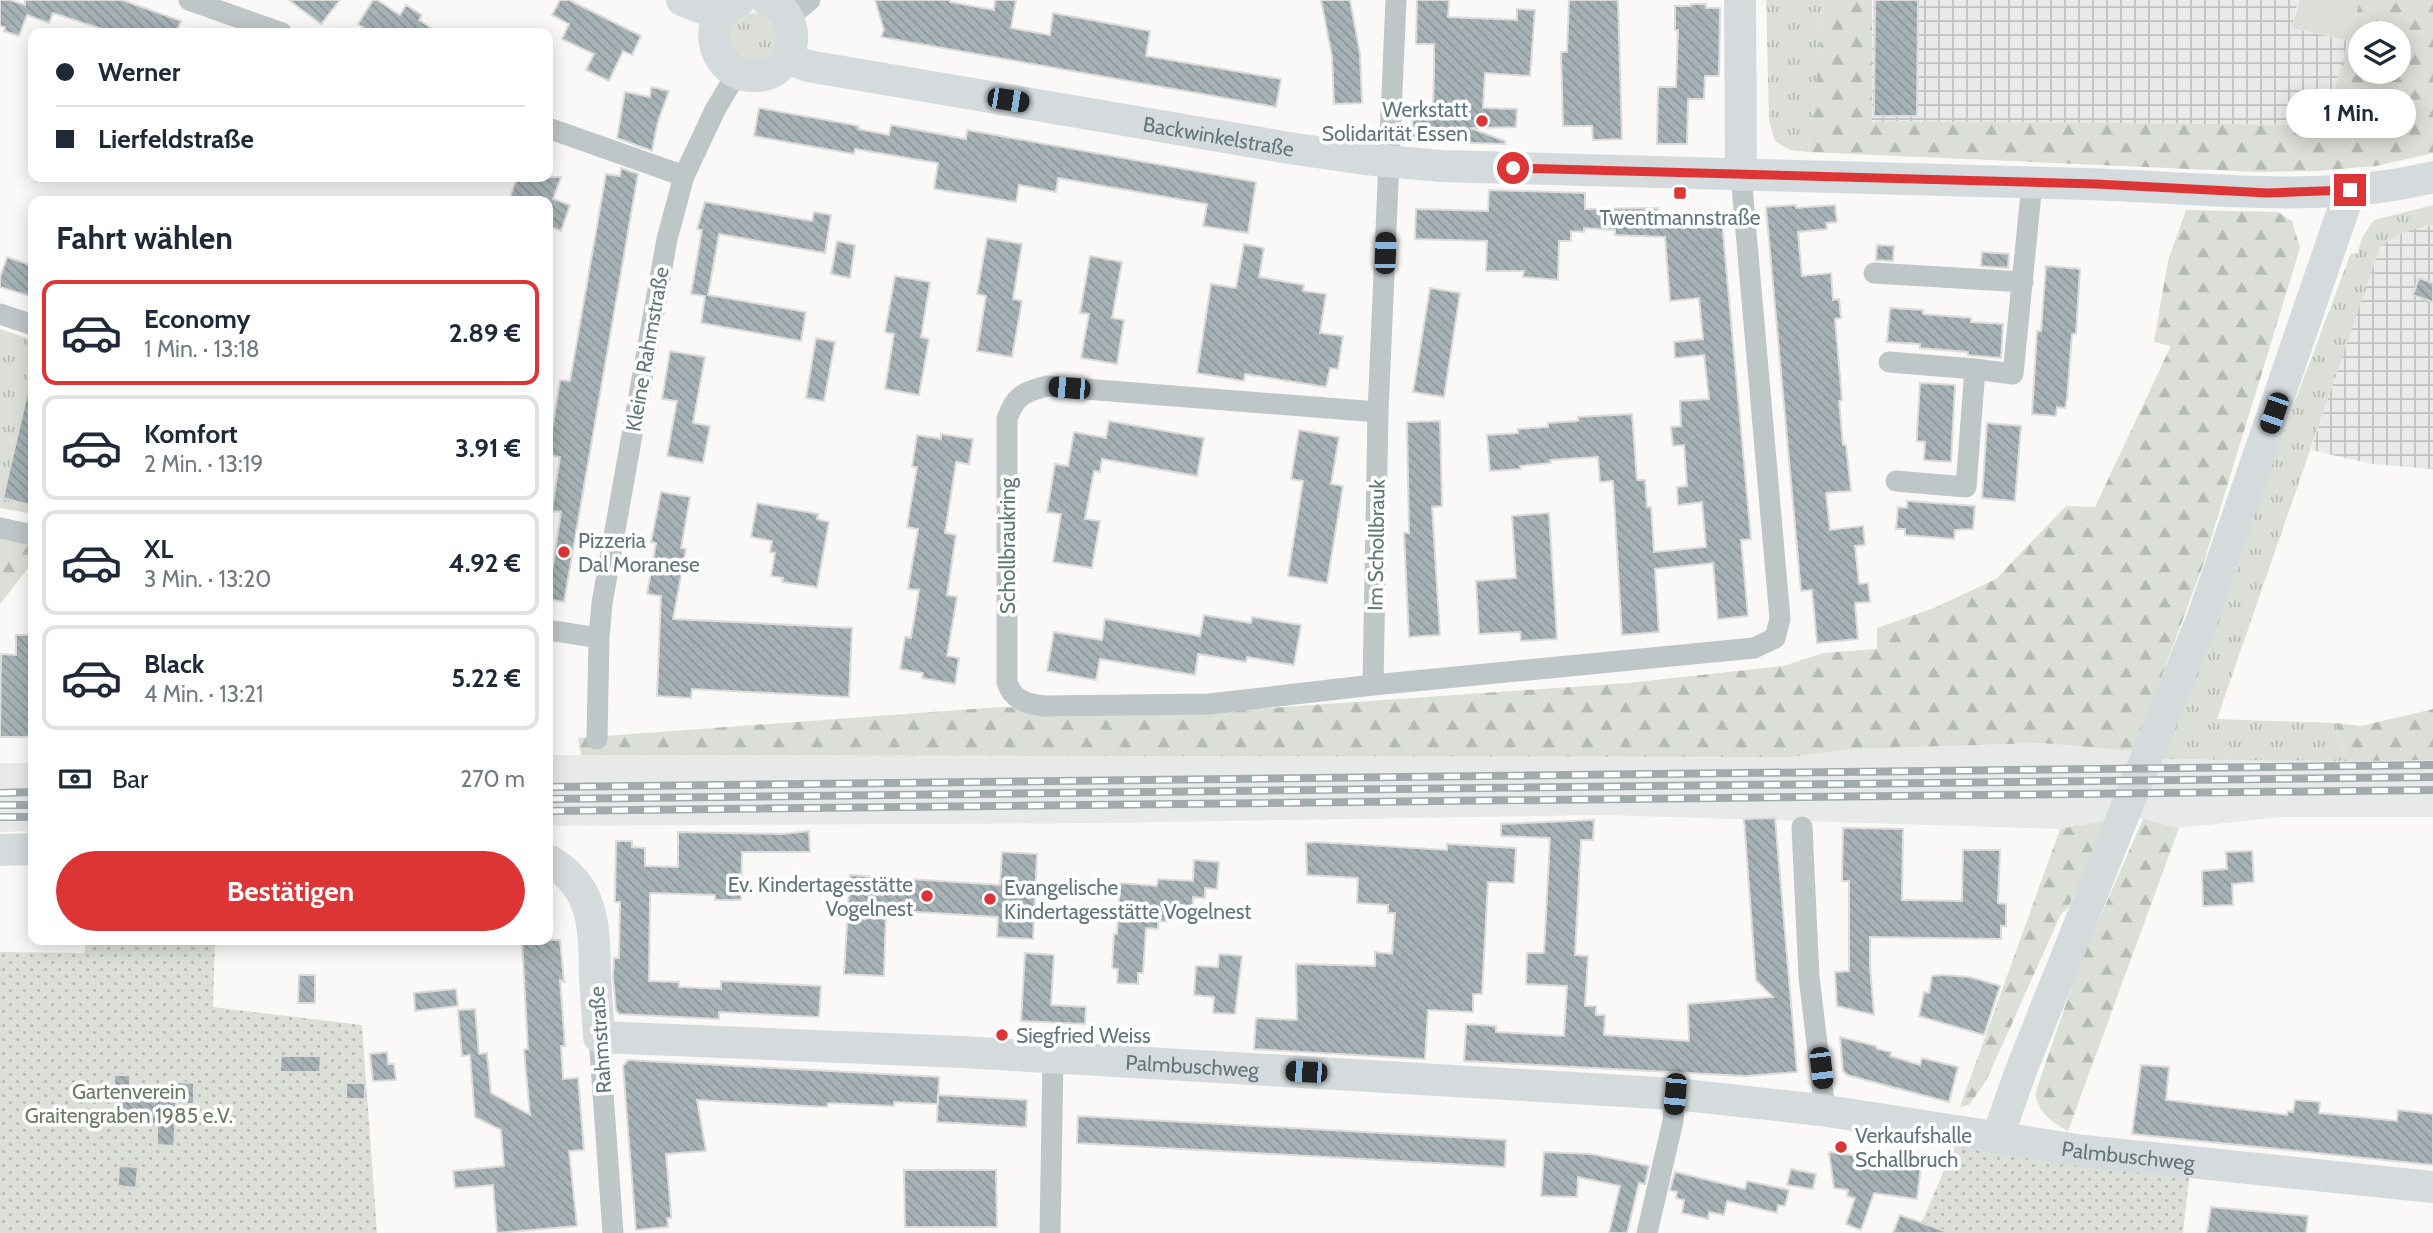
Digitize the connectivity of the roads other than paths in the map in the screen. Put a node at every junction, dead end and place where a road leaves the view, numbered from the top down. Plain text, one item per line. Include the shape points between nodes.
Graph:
1 (189, 0) edge
2 (682, 0) edge
3 (1396, 0) edge
4 (1740, 0) edge
5 (788, 6) edge
6 (730, 7) edge
7 (268, 28) edge
8 (787, 58) junction
9 (737, 73) junction
10 (553, 130) edge
11 (1388, 162) junction
12 (1741, 175) junction
13 (684, 176) junction
14 (2433, 177) edge
15 (2032, 183) junction
16 (2350, 190) junction
17 (1874, 273) dead end
18 (2023, 282) junction
19 (0, 314) edge
20 (28, 323) edge
21 (1889, 362) dead end
22 (1975, 369) junction
23 (1378, 412) junction
24 (1896, 481) dead end
25 (0, 528) edge
26 (28, 534) edge
27 (553, 631) edge
28 (599, 638) junction
29 (1373, 685) junction
30 (597, 739) dead end
31 (1802, 827) dead end
32 (28, 849) edge
33 (0, 850) edge
34 (553, 864) edge
35 (599, 1037) junction
36 (1053, 1059) junction
37 (1675, 1094) junction
38 (1825, 1110) junction
39 (1998, 1136) junction
40 (2433, 1187) edge
41 (613, 1233) edge
42 (1050, 1233) edge
43 (1647, 1233) edge

1 - 7 street
2 - 6 street
3 - 11 street, Im Schollbrauk
4 - 12 street
5 - 8 street via 793,37
6 - 9 street via 714,29 716,51
8 - 9 street via 766,74
8 - 11 street, Backwinkelstraße via 808,66
9 - 13 street, Kleine Rahmstraße
10 - 13 street
11 - 12 street, Backwinkelstraße
11 - 23 street, Im Schollbrauk
12 - 15 street, Backwinkelstraße
12 - 29 street via 1780,619 1776,638 1754,648
13 - 28 street, Kleine Rahmstraße via 667,239
14 - 16 street, Backwinkelstraße
15 - 16 street, Backwinkelstraße via 2268,193
15 - 18 street
16 - 39 street via 2204,614
17 - 18 street
18 - 22 street via 2013,374
19 - 20 street
21 - 22 street
22 - 24 street via 1966,487
23 - 29 street, Im Schollbrauk
23 - 29 street, Schollbraukring via 1047,386 1027,391 1013,403 1007,419 1010,693 1027,704 1044,706 1209,704
25 - 26 street
27 - 28 street
28 - 30 street
31 - 38 street via 1809,976
32 - 33 street
34 - 35 street, Rahmstraße via 574,882 591,911
35 - 36 street, Palmbuschweg
35 - 41 street, Rahmstraße
36 - 37 street, Palmbuschweg
36 - 42 street
37 - 38 street, Palmbuschweg
37 - 43 street
38 - 39 street, Palmbuschweg
39 - 40 street, Palmbuschweg via 2084,1151

